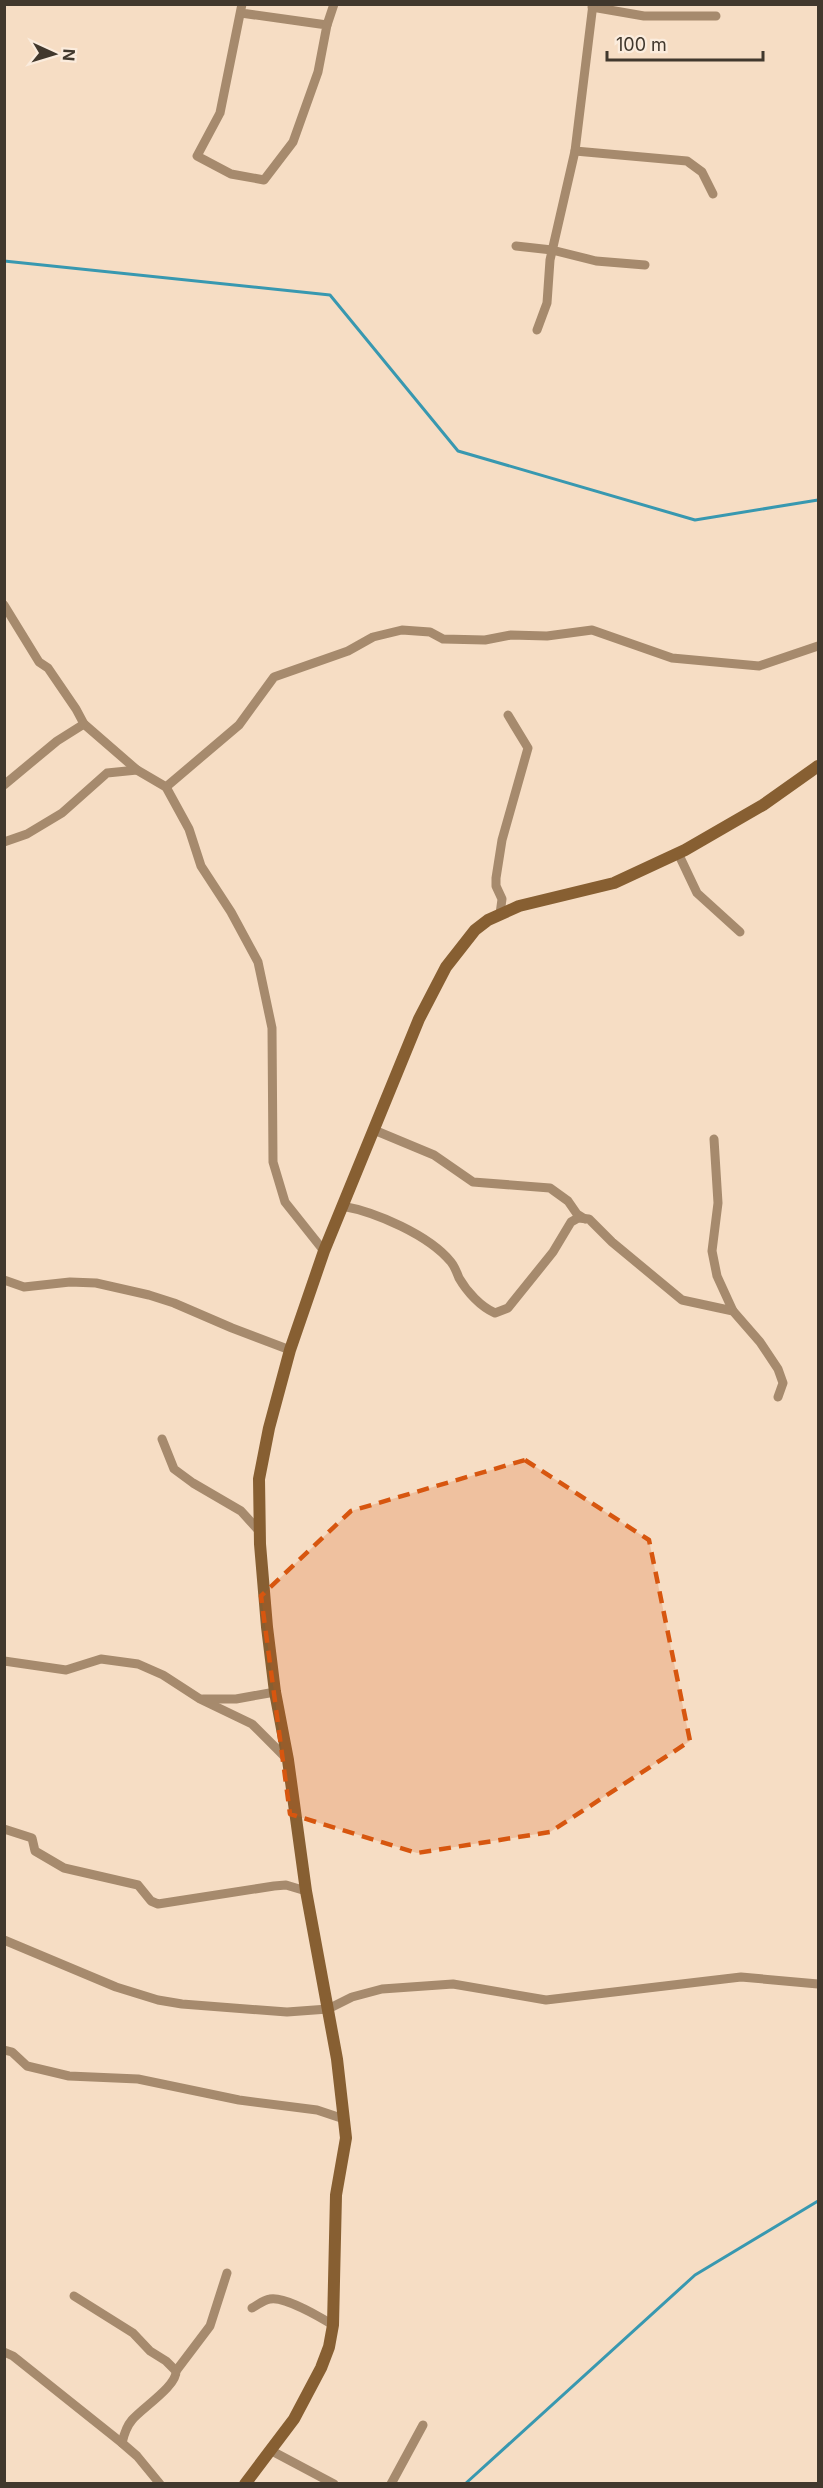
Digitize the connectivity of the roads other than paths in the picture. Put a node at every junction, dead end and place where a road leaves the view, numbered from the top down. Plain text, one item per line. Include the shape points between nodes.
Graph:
1 (334, 4) edge
2 (593, 5) edge
3 (241, 8) edge
4 (716, 16) dead end
5 (327, 25) junction
6 (575, 152) junction
7 (713, 194) dead end
8 (516, 246) dead end
9 (552, 250) junction
10 (645, 265) dead end
11 (537, 330) dead end
12 (4, 605) edge
13 (819, 646) edge
14 (508, 715) dead end
15 (84, 724) junction
16 (819, 766) edge
17 (137, 770) junction
18 (4, 785) edge
19 (166, 786) junction
20 (4, 842) edge
21 (678, 853) junction
22 (500, 914) junction
23 (740, 932) dead end
24 (374, 1130) junction
25 (714, 1139) dead end
26 (342, 1206) junction
27 (585, 1219) junction
28 (324, 1251) junction
29 (4, 1280) edge
30 (733, 1311) junction
31 (290, 1350) junction
32 (778, 1397) dead end
33 (162, 1439) dead end
34 (260, 1532) junction
35 (4, 1661) edge
36 (275, 1692) junction
37 (200, 1699) junction
38 (288, 1760) junction
39 (4, 1829) edge
40 (306, 1891) junction
41 (4, 1940) edge
42 (819, 1984) edge
43 (328, 2009) junction
44 (4, 2050) edge
45 (344, 2119) junction
46 (228, 2273) dead end
47 (74, 2296) dead end
48 (252, 2308) dead end
49 (333, 2325) junction
50 (4, 2352) edge
51 (176, 2371) junction
52 (423, 2425) dead end
53 (122, 2442) junction
54 (270, 2450) junction
55 (160, 2484) edge
56 (244, 2484) edge
57 (334, 2484) edge
58 (391, 2484) edge

1 - 5 street
2 - 4 street via 644,16
2 - 6 street
3 - 5 street
3 - 5 street via 220,113 197,156 231,174 264,180 293,142 318,72
6 - 7 street via 687,161 702,172
6 - 9 street
8 - 9 street
9 - 10 street via 596,261
9 - 11 street via 547,303
12 - 15 street
13 - 19 street via 759,666 672,658 592,630 485,640 443,639 430,632 402,630 373,637 348,651 274,678 240,724
14 - 22 street via 528,748 502,840 496,878 502,899
15 - 17 street
15 - 18 street
16 - 21 street via 763,805
17 - 19 street
17 - 20 street via 107,773 62,813 27,834
19 - 28 street via 189,829 201,866 258,962 272,1028 273,1162 285,1202
21 - 22 street via 614,883
21 - 23 street via 697,893
22 - 24 street via 475,930 446,968 419,1019
24 - 26 street
24 - 27 street via 435,1155 473,1182 550,1188
25 - 30 street via 718,1203 712,1251 717,1276
26 - 27 street via 360,1209 430,1242 452,1263 484,1309 495,1313 508,1308 553,1252 571,1222
26 - 28 street
27 - 30 street via 682,1300
28 - 31 street
29 - 31 street via 24,1287 96,1283 149,1294
30 - 32 street via 778,1369 783,1383
31 - 34 street via 259,1479
33 - 34 street via 174,1468 241,1511
34 - 36 street
35 - 37 street via 66,1670 114,1659 163,1675
36 - 37 street via 236,1699
36 - 38 street
37 - 38 street via 252,1724
38 - 40 street
39 - 40 street via 33,1838 35,1851 64,1868 138,1885 158,1904 274,1886
40 - 43 street
41 - 43 street via 116,1987 158,2000 272,2013
42 - 43 street via 741,1977 546,2000 453,1983 382,1989
43 - 45 street
44 - 45 street via 27,2066 69,2076 138,2079 238,2100 317,2110
45 - 49 street via 345,2156 336,2195
46 - 51 street via 210,2325
47 - 51 street via 133,2333
48 - 49 street via 278,2298
49 - 54 street via 321,2368 294,2419
50 - 53 street
51 - 53 street via 173,2383 130,2422
52 - 58 street
53 - 55 street
54 - 56 street
54 - 57 street

